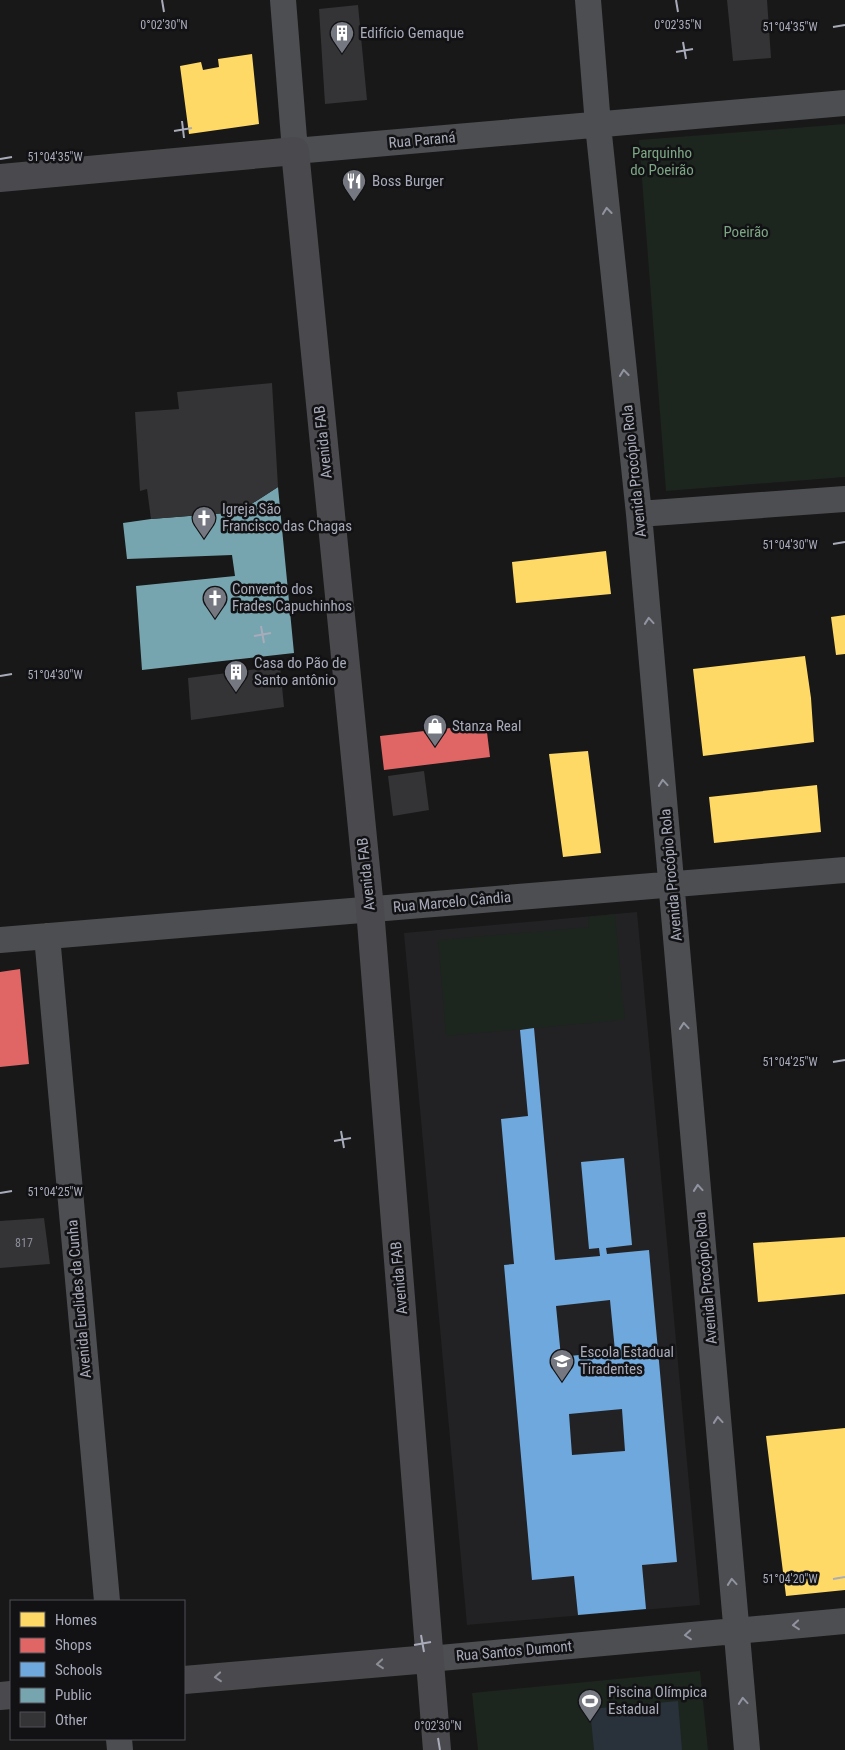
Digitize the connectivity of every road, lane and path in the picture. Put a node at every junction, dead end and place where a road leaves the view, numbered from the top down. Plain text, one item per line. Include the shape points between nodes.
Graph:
1 (283, 0) edge
2 (588, 0) edge
3 (845, 103) edge
4 (598, 125) junction
5 (295, 151) junction
6 (0, 178) edge
7 (845, 499) edge
8 (639, 514) junction
9 (845, 870) edge
10 (671, 884) junction
11 (370, 909) junction
12 (46, 936) junction
13 (0, 940) edge
14 (107, 1600) edge
15 (845, 1620) edge
16 (737, 1630) junction
17 (429, 1659) junction
18 (185, 1680) edge
19 (437, 1750) edge
20 (747, 1750) edge

1 - 5 street, Avenida FAB
2 - 4 street, Avenida Procópio Rola
3 - 4 street, Rua Paraná
4 - 5 street, Rua Paraná
8 -> 4 street, Avenida Procópio Rola
5 - 6 main road, Rua Paraná
5 - 11 main road, Avenida FAB
7 - 8 street
10 -> 8 street, Avenida Procópio Rola
9 - 10 street, Rua Marcelo Cândia
10 - 11 street, Rua Marcelo Cândia
16 -> 10 street, Avenida Procópio Rola
11 - 12 street, Rua Marcelo Cândia
11 - 17 main road, Avenida FAB
12 - 13 street, Rua Marcelo Cândia
12 - 14 street, Avenida Euclides da Cunha
15 -> 16 street, Rua Santos Dumont
16 -> 17 street, Rua Santos Dumont
20 -> 16 street, Avenida Procópio Rola
17 -> 18 main road, Rua Santos Dumont
17 - 19 main road, Avenida FAB

